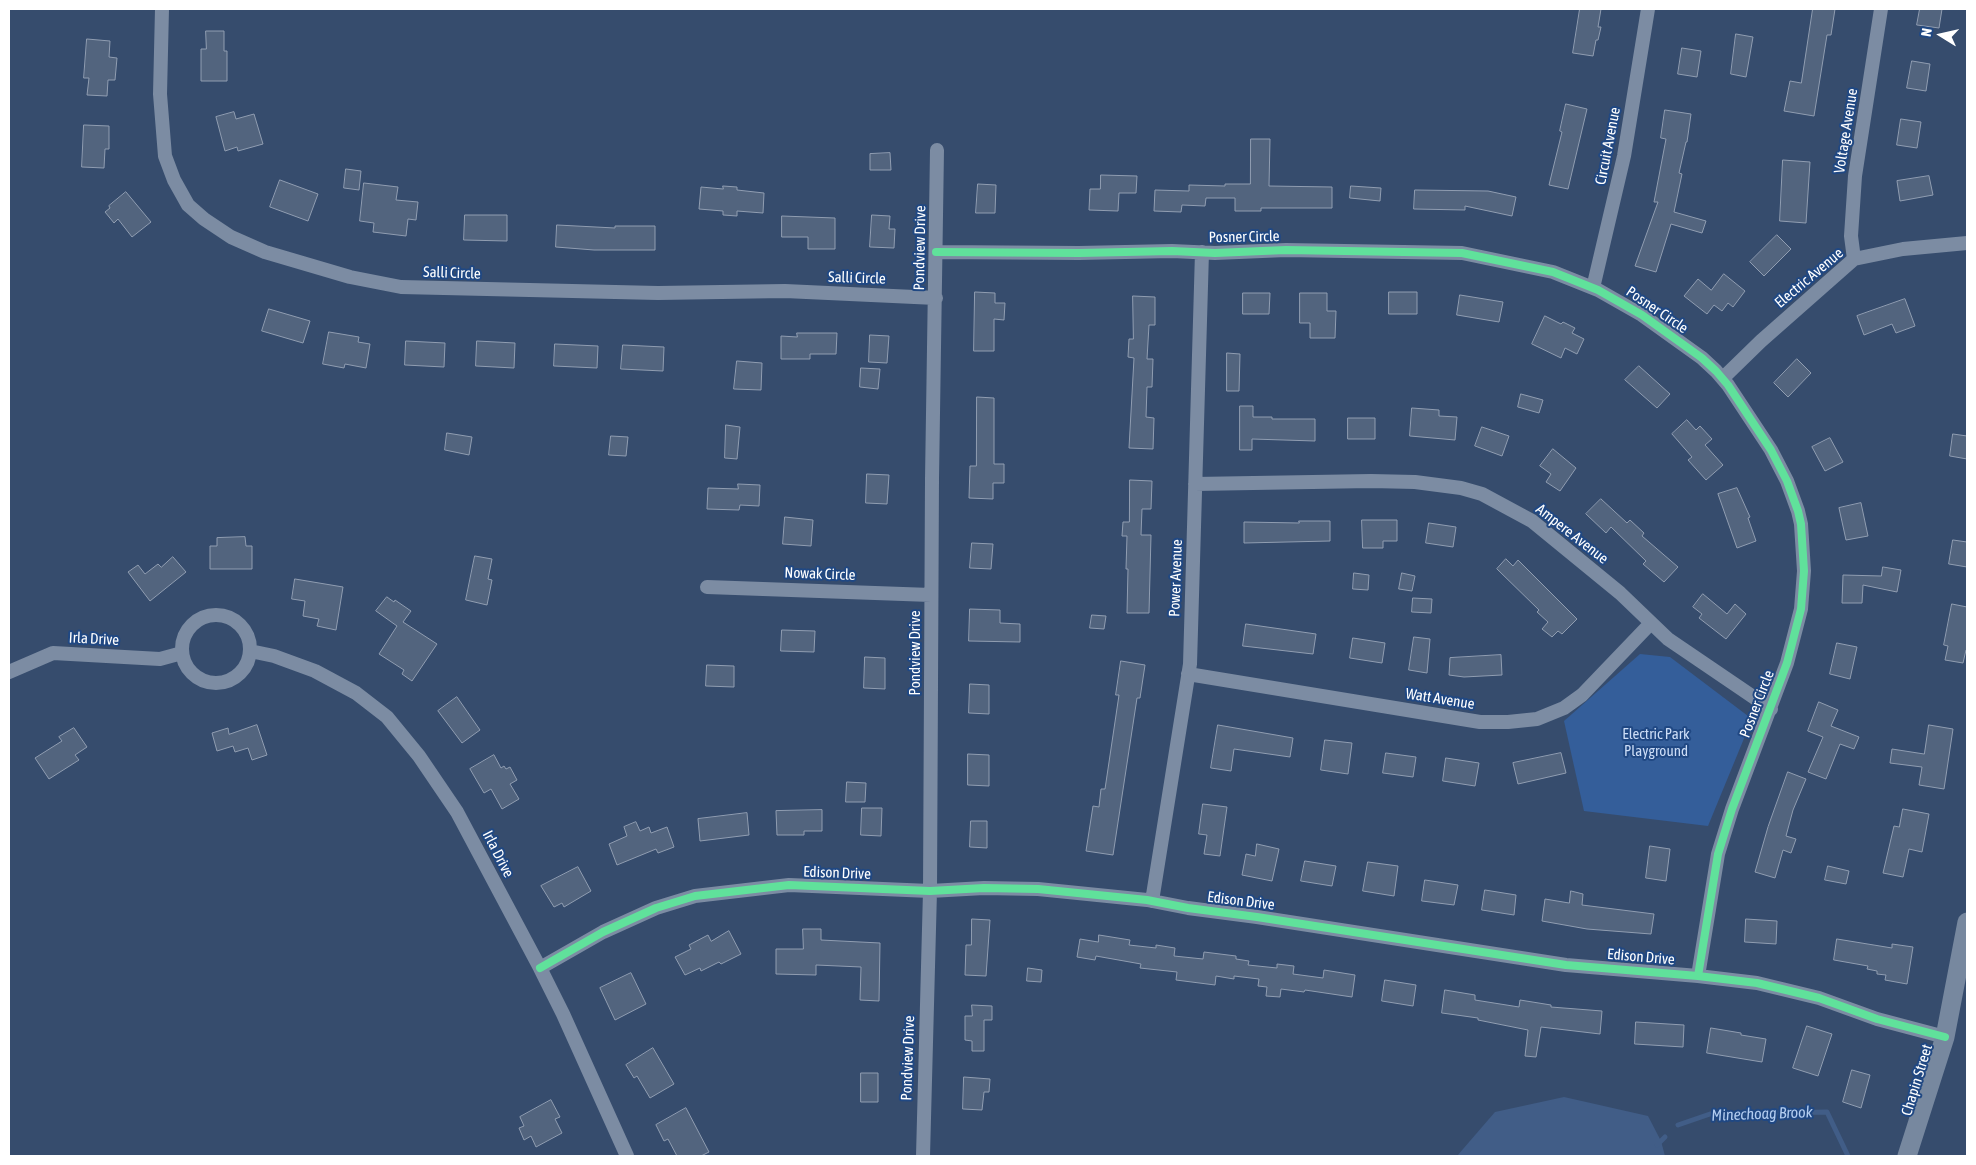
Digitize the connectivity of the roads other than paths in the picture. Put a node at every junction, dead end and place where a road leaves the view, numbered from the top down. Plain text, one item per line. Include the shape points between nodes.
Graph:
1 (162, 9) edge
2 (1648, 9) edge
3 (1881, 9) edge
4 (937, 150) dead end
5 (1967, 244) edge
6 (936, 252) junction
7 (1202, 252) junction
8 (1854, 259) junction
9 (1593, 288) junction
10 (936, 298) junction
11 (1723, 378) junction
12 (1195, 484) junction
13 (707, 587) dead end
14 (931, 595) junction
15 (1651, 623) junction
16 (250, 651) junction
17 (182, 653) junction
18 (9, 672) edge
19 (1188, 674) junction
20 (1771, 709) junction
21 (930, 891) junction
22 (1152, 901) junction
23 (1967, 922) edge
24 (540, 968) junction
25 (1698, 976) junction
26 (1945, 1037) junction
27 (627, 1156) edge
28 (923, 1156) edge
29 (1907, 1156) edge

1 - 10 street, Salli Circle via 160,94 165,156 174,180 188,205 204,219 231,237 265,252 401,288 658,293 786,291
2 - 9 street, Circuit Avenue via 1624,156
3 - 8 street, Voltage Avenue via 1855,176 1851,236
4 - 6 street, Pondview Drive
5 - 8 street, Electric Avenue via 1904,249
6 - 7 street, Posner Circle
6 - 10 street, Pondview Drive
7 - 9 street, Posner Circle via 1462,253 1537,268
7 - 12 street, Power Avenue
8 - 11 street, Electric Avenue via 1761,340
9 - 11 street, Posner Circle via 1642,315 1702,358
10 - 14 street, Pondview Drive
11 - 20 street, Posner Circle via 1780,466 1794,496 1801,524 1804,570 1801,609
12 - 15 street, Ampere Avenue via 1371,481 1442,484 1475,492 1532,521 1620,593
12 - 19 street, Power Avenue
13 - 14 street, Nowak Circle
14 - 21 street, Pondview Drive
15 - 19 street, Watt Avenue via 1582,696 1537,719 1480,722
15 - 20 street, Ampere Avenue via 1668,639
16 - 17 street via 244,668 221,683 203,681 195,676
16 - 17 street via 243,627 230,617 213,614 189,627 184,635
16 - 24 street, Irla Drive via 315,671 356,693 387,717 458,812
17 - 18 street, Irla Drive via 160,659 53,653
19 - 22 street, Power Avenue
20 - 25 street, Posner Circle via 1718,854
21 - 22 street, Edison Drive via 1038,888
21 - 24 street, Edison Drive via 789,885 695,896 656,908 603,932
21 - 28 street, Pondview Drive
22 - 25 street, Edison Drive via 1566,965
23 - 26 main road, Chapin Street
24 - 27 street, Irla Drive
25 - 26 street, Edison Drive via 1756,983 1819,998 1877,1019
26 - 29 main road, Chapin Street

